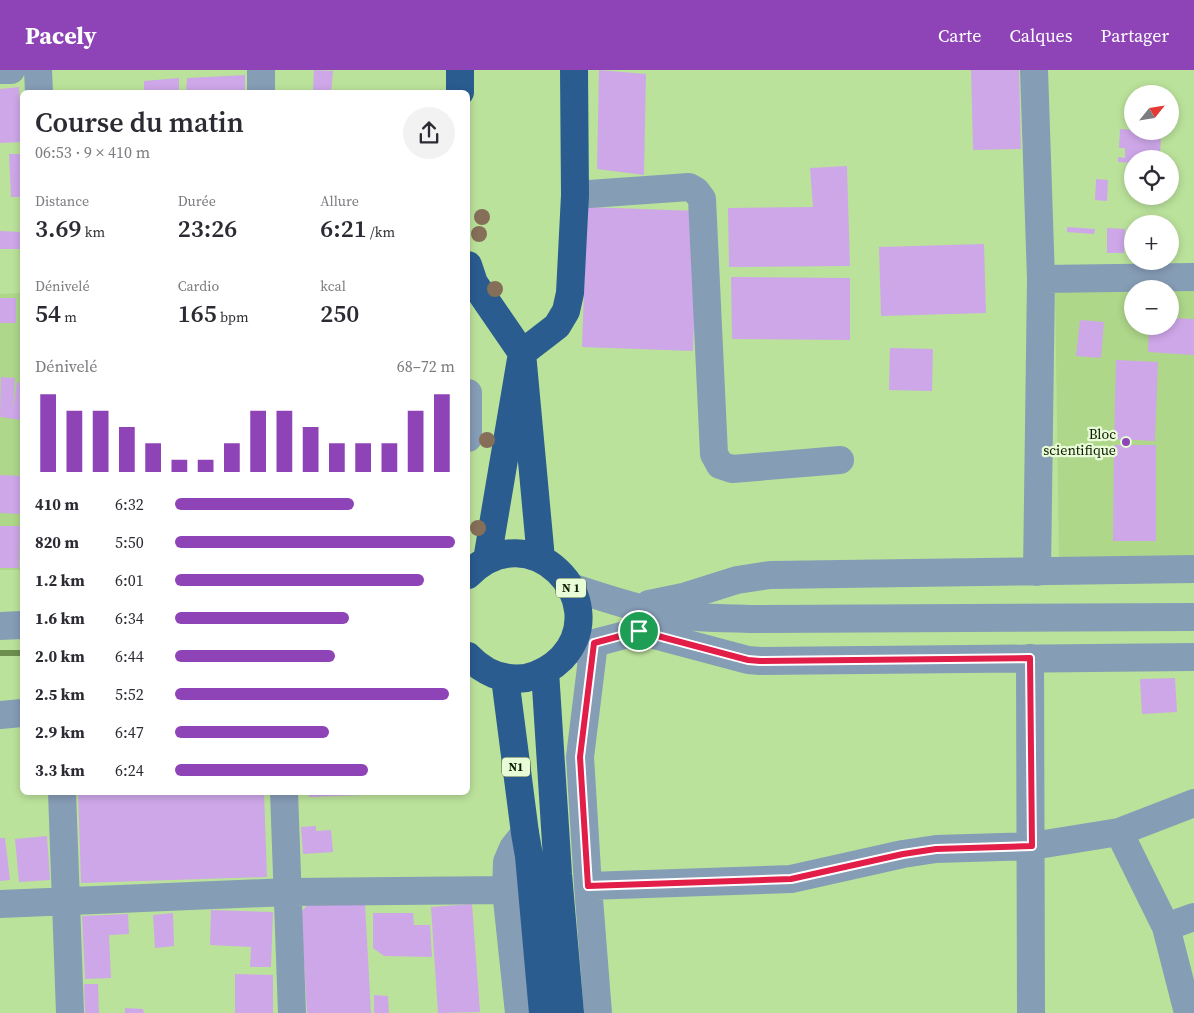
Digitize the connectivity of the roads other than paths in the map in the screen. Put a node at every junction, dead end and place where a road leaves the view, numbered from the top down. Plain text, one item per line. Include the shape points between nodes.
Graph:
1 (0, 70) edge
2 (11, 70) edge
3 (38, 70) edge
4 (260, 70) edge
5 (460, 70) edge
6 (574, 70) edge
7 (1034, 70) edge
8 (39, 90) edge
9 (261, 90) edge
10 (460, 90) edge
11 (575, 195) junction
12 (470, 277) edge
13 (1194, 277) edge
14 (1041, 279) junction
15 (522, 353) junction
16 (840, 460) dead end
17 (541, 559) junction
18 (477, 568) edge
19 (1194, 569) edge
20 (1036, 572) junction
21 (571, 587) junction
22 (1194, 617) edge
23 (637, 619) junction
24 (20, 625) edge
25 (0, 626) edge
26 (594, 643) junction
27 (566, 653) junction
28 (1194, 657) edge
29 (470, 658) edge
30 (1030, 658) junction
31 (545, 671) junction
32 (505, 678) junction
33 (20, 713) edge
34 (0, 715) edge
35 (62, 795) edge
36 (284, 795) edge
37 (1194, 803) edge
38 (1119, 832) junction
39 (527, 844) junction
40 (1032, 846) junction
41 (588, 886) junction
42 (506, 890) junction
43 (288, 892) junction
44 (65, 901) junction
45 (0, 904) edge
46 (1194, 917) edge
47 (1166, 927) junction
48 (70, 1013) edge
49 (292, 1013) edge
50 (519, 1013) edge
51 (544, 1013) edge
52 (570, 1013) edge
53 (598, 1013) edge
54 (1031, 1013) edge
55 (1188, 1013) edge

1 - 2 street
3 - 8 street
4 - 9 street
5 - 10 highway
6 - 11 highway
7 - 14 street
11 - 15 highway via 570,292 566,311 557,326
11 - 16 street via 690,187 702,198 714,454 720,465 732,469
12 - 15 highway
13 - 14 street
14 - 20 street
15 - 17 highway
15 - 18 highway, N 1
17 - 18 highway, N 1 via 514,553 500,555
17 - 21 highway, N 1 via 563,575
19 - 20 street
20 - 23 street via 770,575 737,580 675,599
21 - 23 street
21 - 27 highway, N 1 via 577,607 577,627
22 - 23 street
23 - 26 street
23 - 30 street via 748,660
24 - 25 street
26 - 27 street
26 - 41 street via 580,757
27 - 31 highway, N 1
28 - 30 street
29 - 32 highway, N 1 via 491,674
30 - 40 street
31 - 32 highway, N 1 via 519,679
31 - 52 highway
32 - 39 highway, N1
33 - 34 street
35 - 44 street
36 - 43 street
37 - 38 street
38 - 40 street
38 - 47 street
39 - 42 street via 513,848 507,862
39 - 51 highway
40 - 41 street via 920,851 791,879
40 - 54 street
41 - 53 street
42 - 43 street
42 - 50 street
43 - 44 street
43 - 49 street
44 - 45 street
44 - 48 street
46 - 47 street
47 - 55 street

